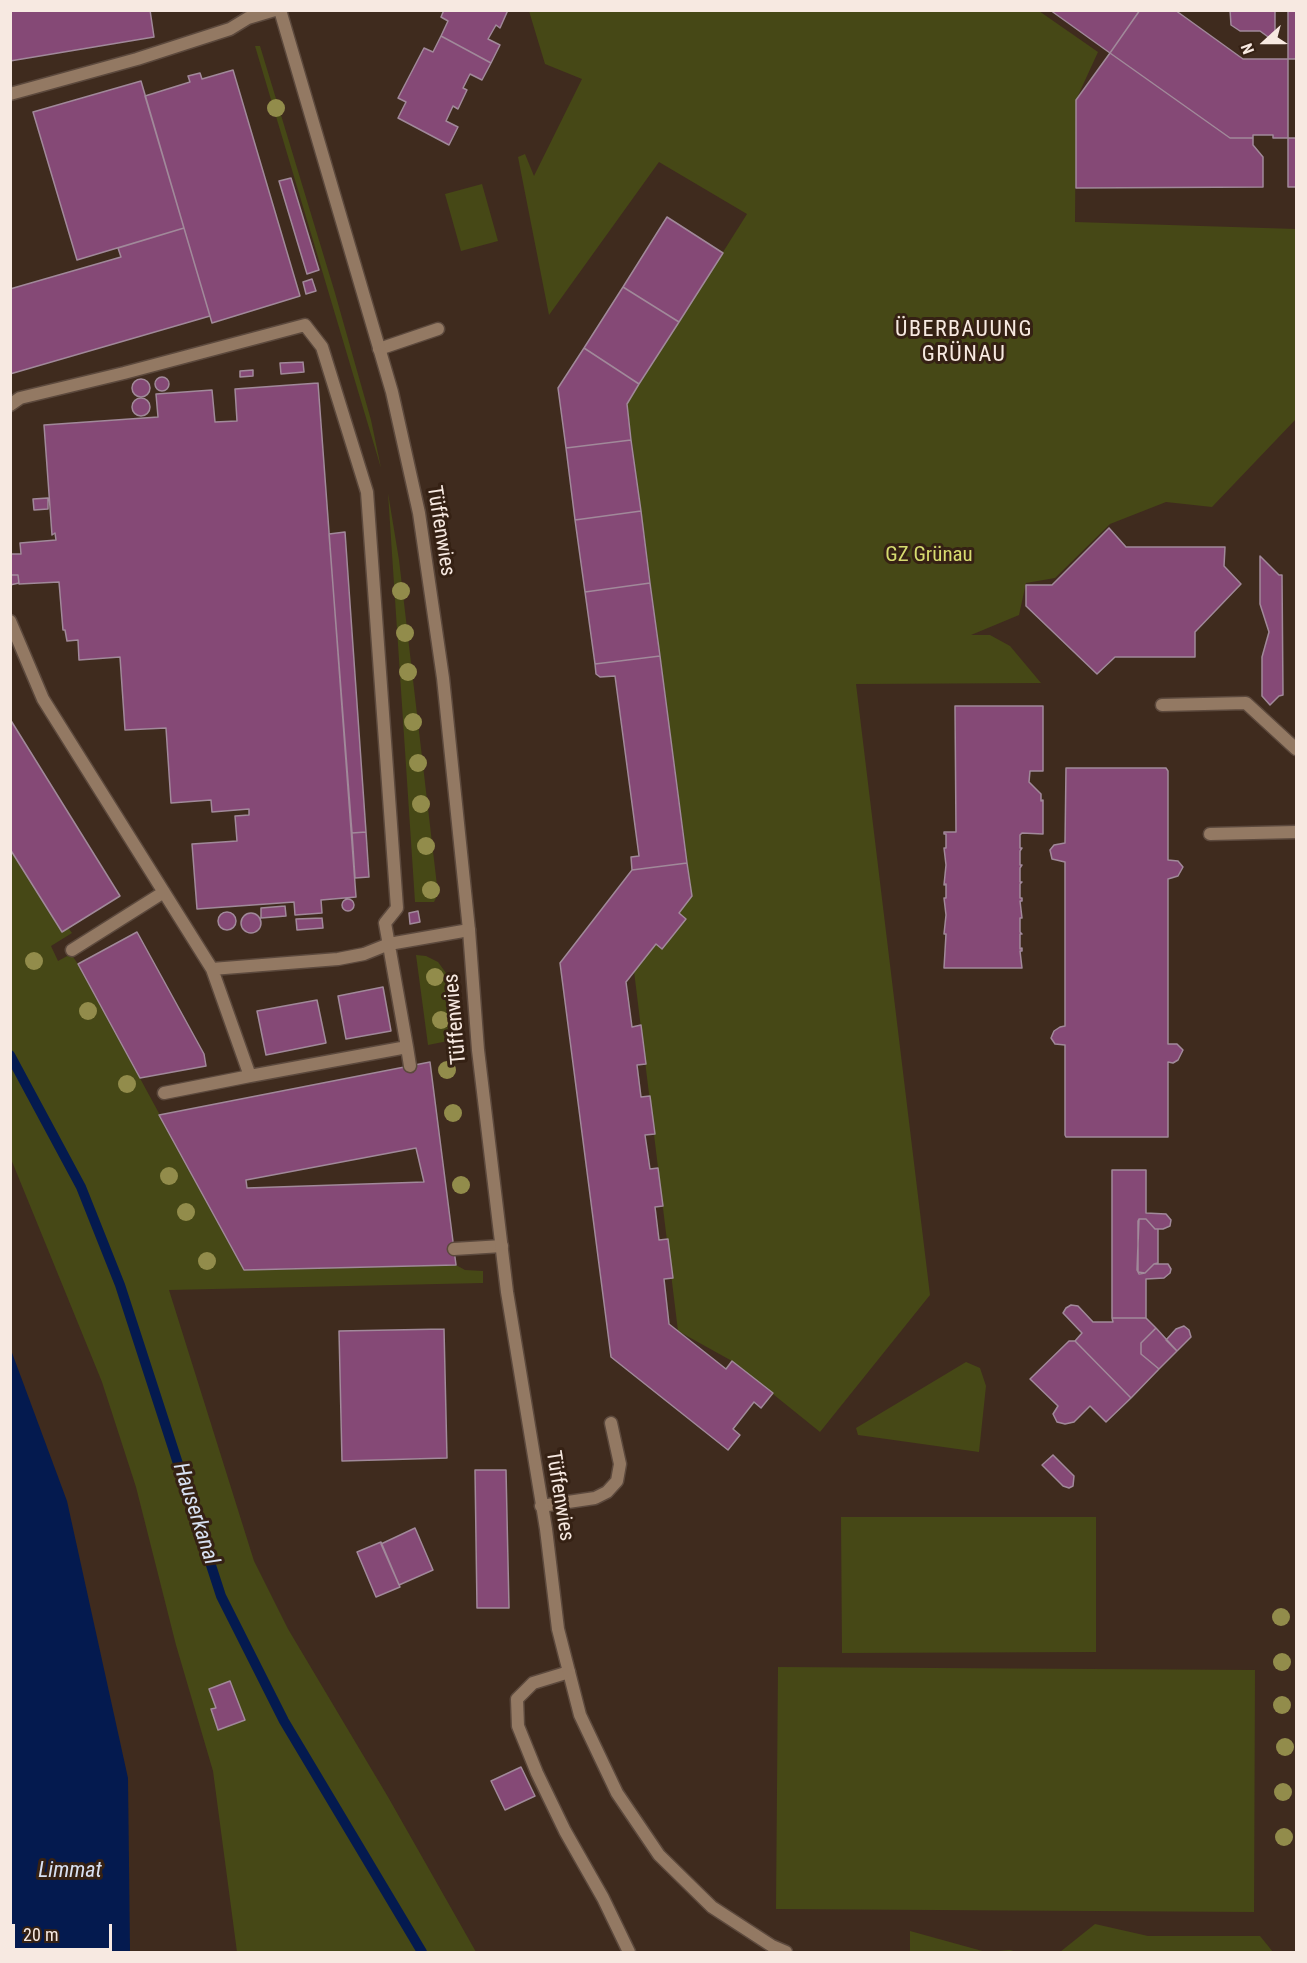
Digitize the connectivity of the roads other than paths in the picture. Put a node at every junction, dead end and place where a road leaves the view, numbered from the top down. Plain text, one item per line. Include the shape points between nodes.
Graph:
1 (274, 10) edge
2 (280, 10) edge
3 (10, 94) edge
4 (438, 329) dead end
5 (380, 349) junction
6 (10, 405) edge
7 (10, 621) edge
8 (1162, 705) dead end
9 (1296, 749) edge
10 (1296, 832) edge
11 (1210, 834) dead end
12 (164, 892) junction
13 (469, 930) junction
14 (389, 944) junction
15 (72, 950) dead end
16 (212, 969) junction
17 (407, 1047) junction
18 (410, 1066) dead end
19 (250, 1076) junction
20 (164, 1093) dead end
21 (502, 1246) junction
22 (454, 1249) dead end
23 (611, 1424) dead end
24 (541, 1506) junction
25 (569, 1672) junction
26 (629, 1953) edge
27 (786, 1953) edge

1 - 3 street via 230,29 137,59
2 - 5 street, Tüffenwies
4 - 5 street
5 - 13 street, Tüffenwies via 419,513 443,678
6 - 14 street via 20,398 305,325 322,347 367,492 397,908 385,923
7 - 12 street via 43,699
8 - 9 street via 1246,702
10 - 11 street
12 - 15 street
12 - 16 street
13 - 14 street
13 - 21 street, Tüffenwies via 478,1050
14 - 16 street via 338,959
14 - 17 street
16 - 19 street
17 - 18 street
17 - 19 street
19 - 20 street
21 - 22 street
21 - 24 street, Tüffenwies
23 - 24 street via 620,1464 617,1481 595,1498
24 - 25 street, Tüffenwies via 558,1629
25 - 26 street via 533,1683 517,1699 518,1726 560,1821
25 - 27 street, Tüffenwies via 580,1715 616,1793 659,1855 712,1907

